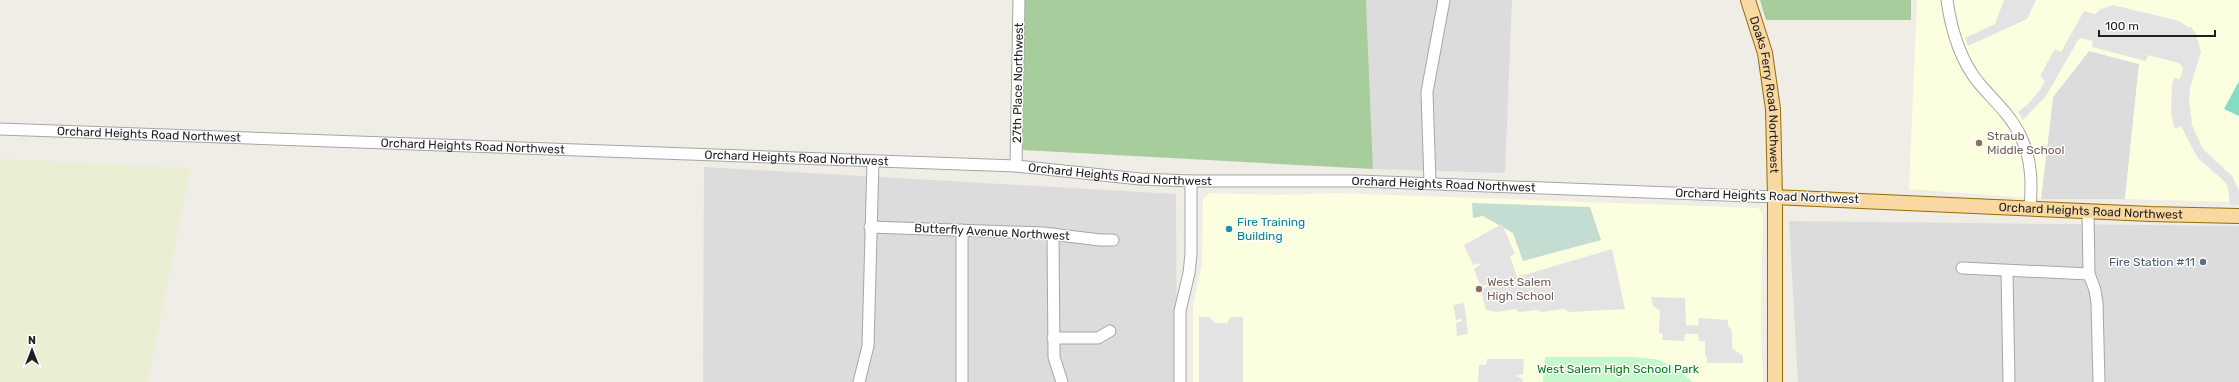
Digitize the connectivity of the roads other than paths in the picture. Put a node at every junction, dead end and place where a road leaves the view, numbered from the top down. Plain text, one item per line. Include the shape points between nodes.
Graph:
1 (1019, 0) edge
2 (1444, 0) edge
3 (1748, 0) edge
4 (1947, 0) edge
5 (0, 129) edge
6 (872, 161) junction
7 (1016, 166) junction
8 (1191, 181) junction
9 (1430, 183) junction
10 (1776, 197) junction
11 (2030, 208) junction
12 (2088, 211) junction
13 (2239, 216) edge
14 (870, 227) junction
15 (962, 230) junction
16 (1053, 234) junction
17 (1113, 240) dead end
18 (1962, 268) dead end
19 (2007, 271) junction
20 (2089, 274) junction
21 (1110, 331) dead end
22 (1054, 338) junction
23 (859, 382) edge
24 (962, 382) edge
25 (1062, 382) edge
26 (1180, 382) edge
27 (1775, 382) edge
28 (2009, 382) edge
29 (2099, 382) edge

1 - 7 street, 27th Place Northwest
2 - 9 street via 1427,92
3 - 10 main road, Doaks Ferry Road Northwest via 1765,54 1769,76
4 - 11 street via 1952,27 1965,62 2005,111 2021,137 2029,162
5 - 6 street, Orchard Heights Road Northwest
6 - 7 street, Orchard Heights Road Northwest
6 - 14 street
7 - 8 street, Orchard Heights Road Northwest via 1140,179
8 - 9 street, Orchard Heights Road Northwest
8 - 26 street via 1191,254 1180,312
9 - 10 street, Orchard Heights Road Northwest
10 - 11 main road, Orchard Heights Road Northwest
10 - 27 main road, Doaks Ferry Road Northwest
11 - 12 main road, Orchard Heights Road Northwest
12 - 13 main road, Orchard Heights Road Northwest
12 - 20 street
14 - 15 street, Butterfly Avenue Northwest
14 - 23 street via 868,346
15 - 16 street, Butterfly Avenue Northwest
15 - 24 street
16 - 17 street, Butterfly Avenue Northwest
16 - 22 street
18 - 19 street
19 - 20 street
19 - 28 street
20 - 29 street via 2096,290
21 - 22 street via 1098,338
22 - 25 street via 1054,357

